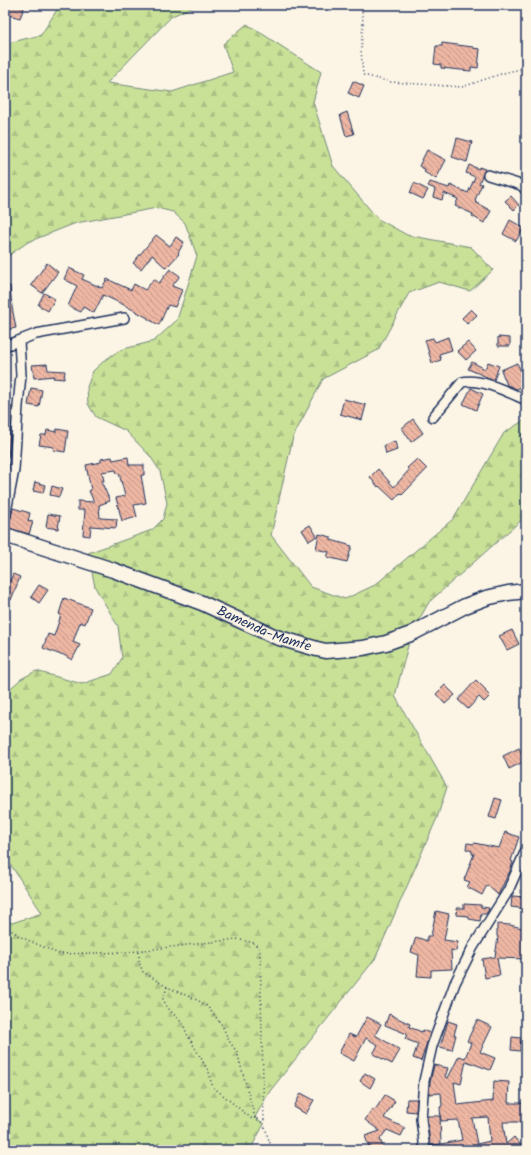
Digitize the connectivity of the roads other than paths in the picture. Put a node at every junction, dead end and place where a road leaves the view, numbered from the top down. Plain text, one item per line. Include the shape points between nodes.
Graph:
1 (488, 174) dead end
2 (526, 190) edge
3 (124, 318) dead end
4 (19, 341) junction
5 (5, 346) edge
6 (526, 400) edge
7 (432, 417) dead end
8 (5, 517) edge
9 (5, 535) edge
10 (526, 591) edge
11 (526, 850) edge
12 (425, 1150) edge

1 - 2 street
3 - 4 street via 36,334
4 - 5 street
4 - 8 street via 21,375 14,470
6 - 7 street via 483,384 462,382
9 - 10 highway, Bamenda-Mamfe via 113,570 202,603 276,637 326,651 386,643 411,634 486,598
11 - 12 street via 508,891 472,947 455,983 432,1046 424,1081 421,1119

